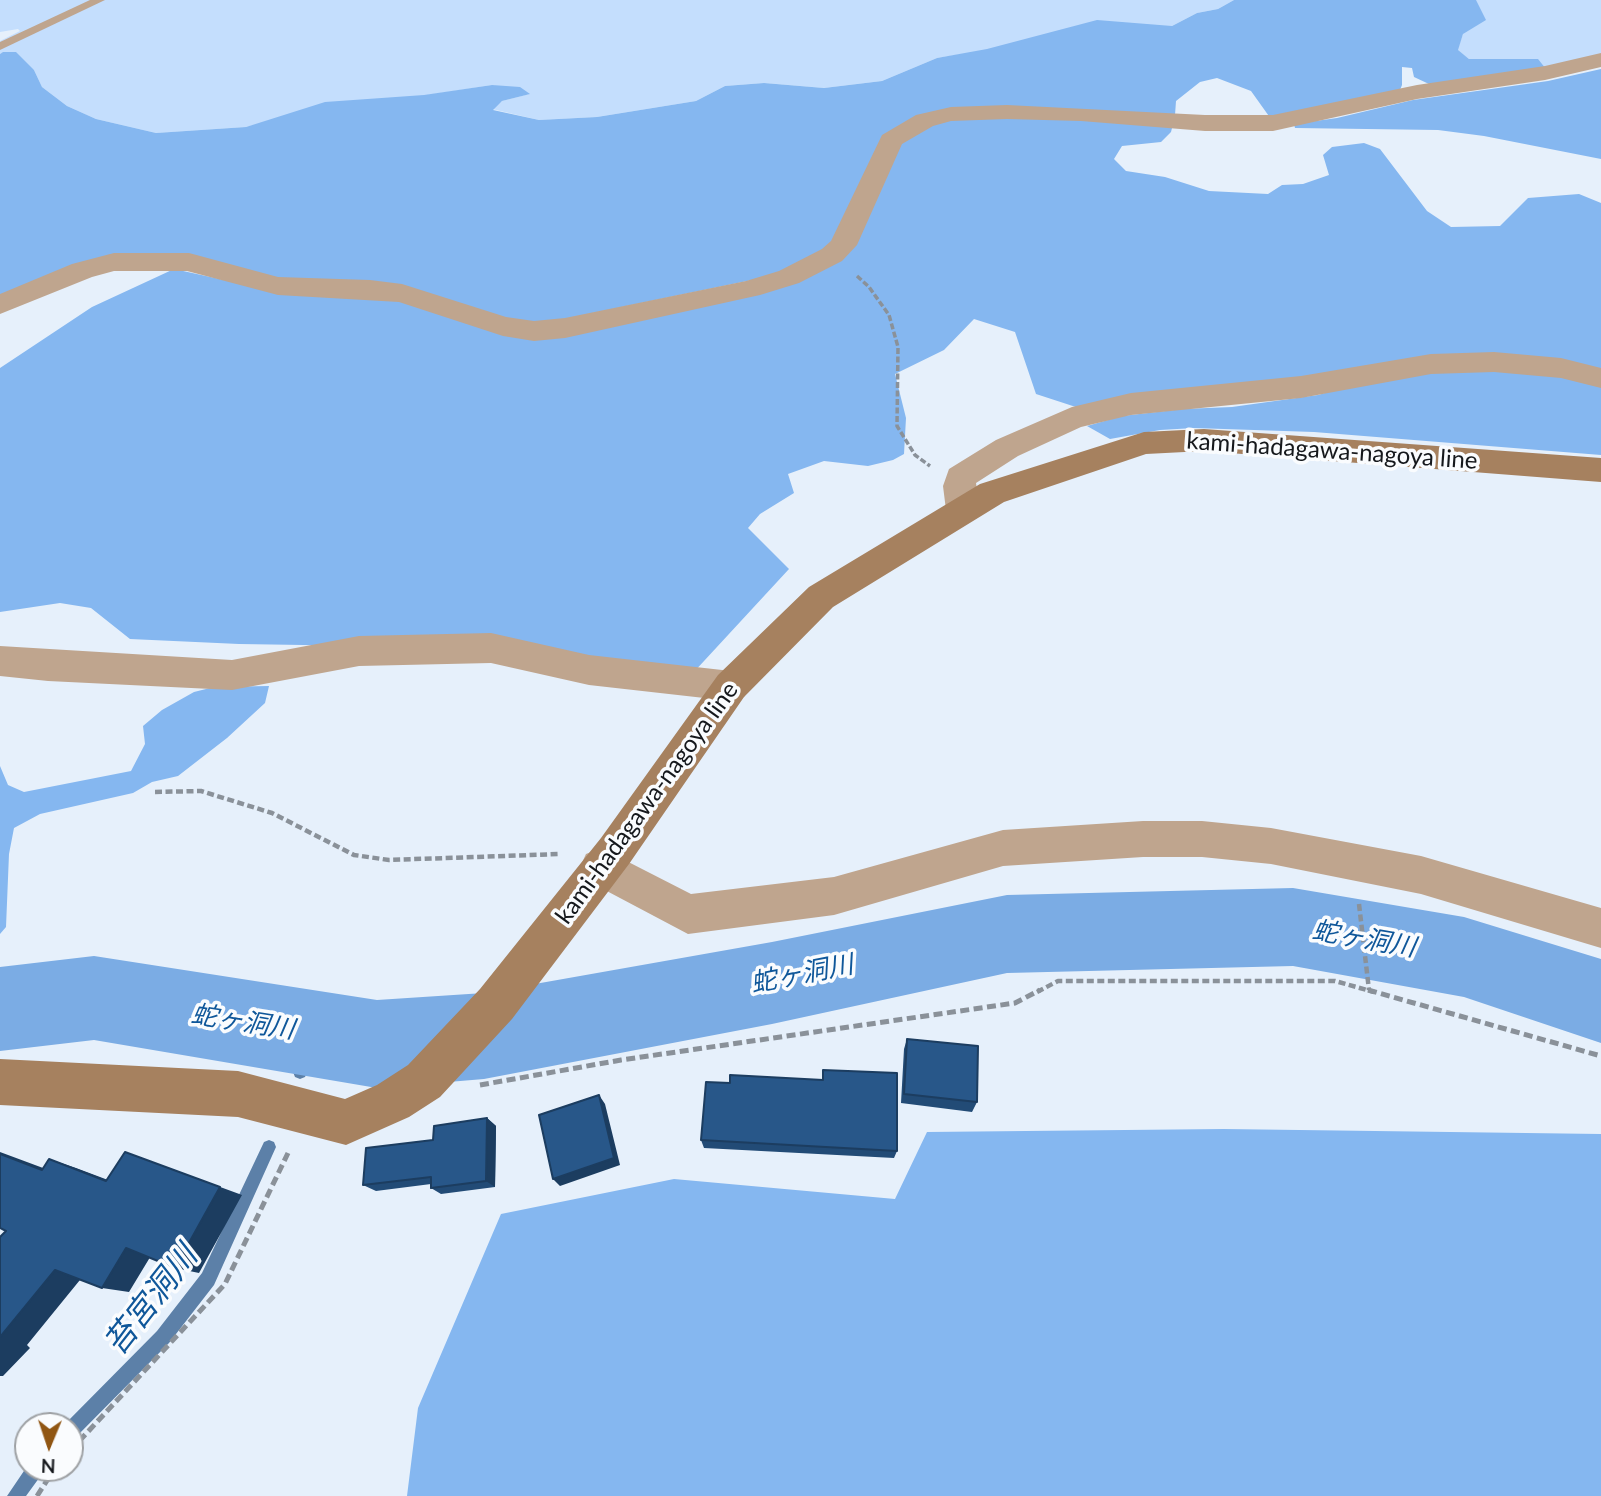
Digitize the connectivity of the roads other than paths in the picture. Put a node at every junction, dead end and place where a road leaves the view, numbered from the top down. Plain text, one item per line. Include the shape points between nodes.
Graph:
1 (58, 0) edge
2 (99, 0) edge
3 (59, 19) junction
4 (0, 46) edge
5 (1601, 60) edge
6 (0, 306) edge
7 (1601, 378) edge
8 (1601, 470) edge
9 (961, 498) junction
10 (0, 661) edge
11 (731, 686) junction
12 (608, 859) junction
13 (1601, 928) edge
14 (0, 1083) edge

1 - 3 lane
2 - 3 lane
3 - 4 lane
5 - 6 street via 1273,123 1007,112 925,120 891,140 843,246 832,255 789,277 750,289 666,309 534,331 503,326 402,293 278,286 190,262 114,262 82,270
7 - 9 street via 1562,368 1494,362 1431,365 1301,387 1130,404 1072,418 1007,448 961,477
8 - 9 main road, kami-hadagawa-nagoya line via 1204,440 1144,443 992,493
9 - 11 main road, kami-hadagawa-nagoya line via 821,597
10 - 11 street via 232,676 359,651 491,648 589,670
11 - 12 main road, kami-hadagawa-nagoya line
12 - 13 street via 688,914 834,896 1003,848 1202,839 1271,846 1421,875
12 - 14 main road, kami-hadagawa-nagoya line via 496,1004 424,1081 346,1122 238,1094

